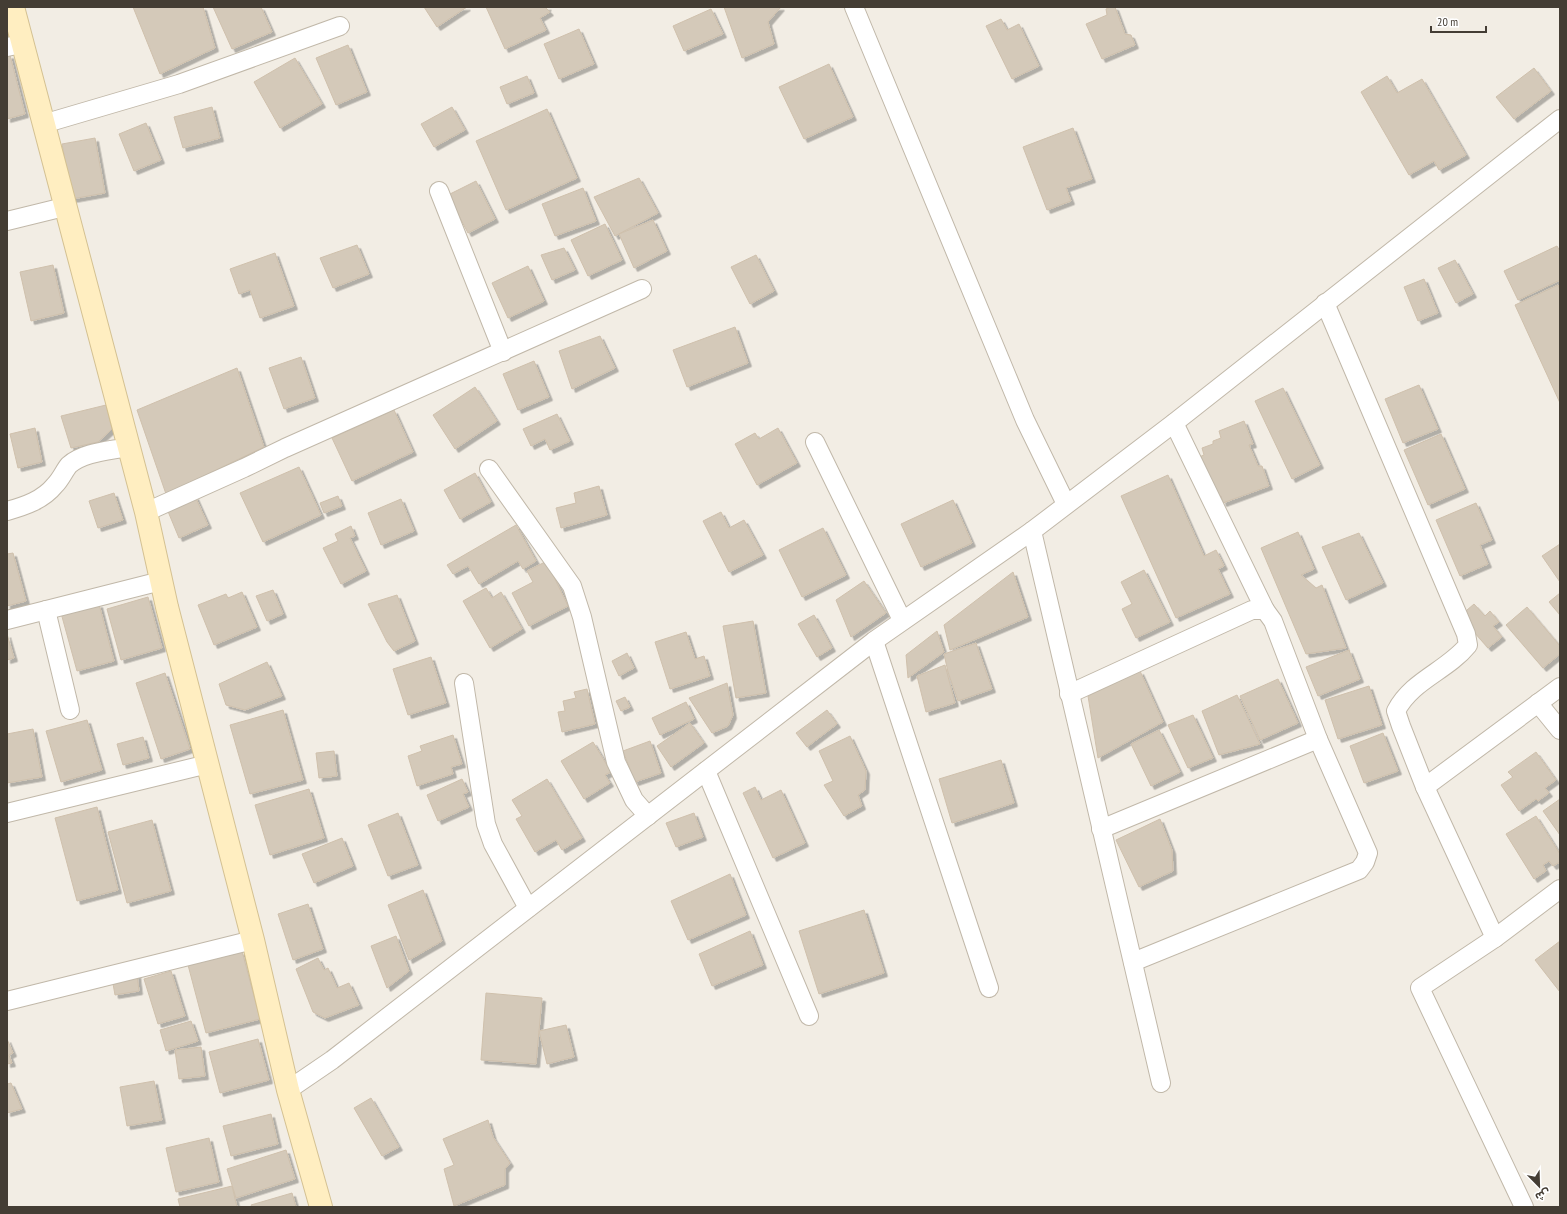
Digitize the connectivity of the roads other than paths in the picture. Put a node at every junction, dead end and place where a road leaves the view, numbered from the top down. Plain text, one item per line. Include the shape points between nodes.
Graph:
1 (13, 7) edge
2 (854, 7) edge
3 (340, 26) dead end
4 (14, 46) edge
5 (1560, 119) edge
6 (43, 124) junction
7 (439, 192) dead end
8 (64, 207) junction
9 (7, 221) edge
10 (642, 289) dead end
11 (1325, 304) junction
12 (503, 352) junction
13 (1174, 423) junction
14 (815, 442) dead end
15 (128, 447) junction
16 (489, 469) dead end
17 (1066, 504) junction
18 (7, 511) edge
19 (146, 512) junction
20 (1032, 531) junction
21 (161, 581) junction
22 (46, 610) junction
23 (1265, 610) junction
24 (7, 620) edge
25 (902, 620) junction
26 (874, 641) junction
27 (464, 683) dead end
28 (1560, 687) edge
29 (1069, 694) junction
30 (1538, 703) junction
31 (70, 710) dead end
32 (1560, 730) edge
33 (1318, 739) junction
34 (208, 764) junction
35 (706, 771) junction
36 (1425, 787) junction
37 (7, 812) edge
38 (648, 816) junction
39 (1101, 829) junction
40 (1560, 889) edge
41 (528, 908) junction
42 (1494, 938) junction
43 (254, 940) junction
44 (1133, 962) junction
45 (988, 988) dead end
46 (7, 1001) edge
47 (810, 1016) dead end
48 (1162, 1083) dead end
49 (288, 1090) junction
50 (320, 1207) edge
51 (1524, 1207) edge

1 - 4 main road
2 - 17 street via 1025,420
3 - 6 street via 179,84
4 - 6 main road
5 - 11 street
6 - 8 main road
7 - 12 street
8 - 9 street
8 - 15 main road
10 - 12 street
11 - 13 street
11 - 36 street via 1466,634 1468,645 1460,655 1412,689 1396,710
12 - 19 street
13 - 17 street
13 - 23 street
14 - 25 street
15 - 18 street via 82,457 69,465 56,485 42,498
15 - 19 main road
16 - 38 street via 572,586 582,617 616,762 634,800
17 - 20 street
19 - 21 main road
20 - 25 street
20 - 29 street
21 - 22 street
21 - 34 main road
22 - 24 street
22 - 31 street
23 - 29 street via 1252,610
23 - 33 street via 1273,620
25 - 26 street
26 - 35 street
26 - 45 street
27 - 41 street via 486,824 493,844
28 - 30 street
29 - 39 street
30 - 32 street
30 - 36 street
33 - 39 street
33 - 44 street via 1368,853 1359,870
34 - 37 street
34 - 43 main road
35 - 38 street
35 - 47 street
36 - 42 street
38 - 41 street
39 - 44 street
40 - 42 street
41 - 49 street via 332,1060
42 - 51 street via 1420,988
43 - 46 street
43 - 49 main road
44 - 48 street
49 - 50 main road

